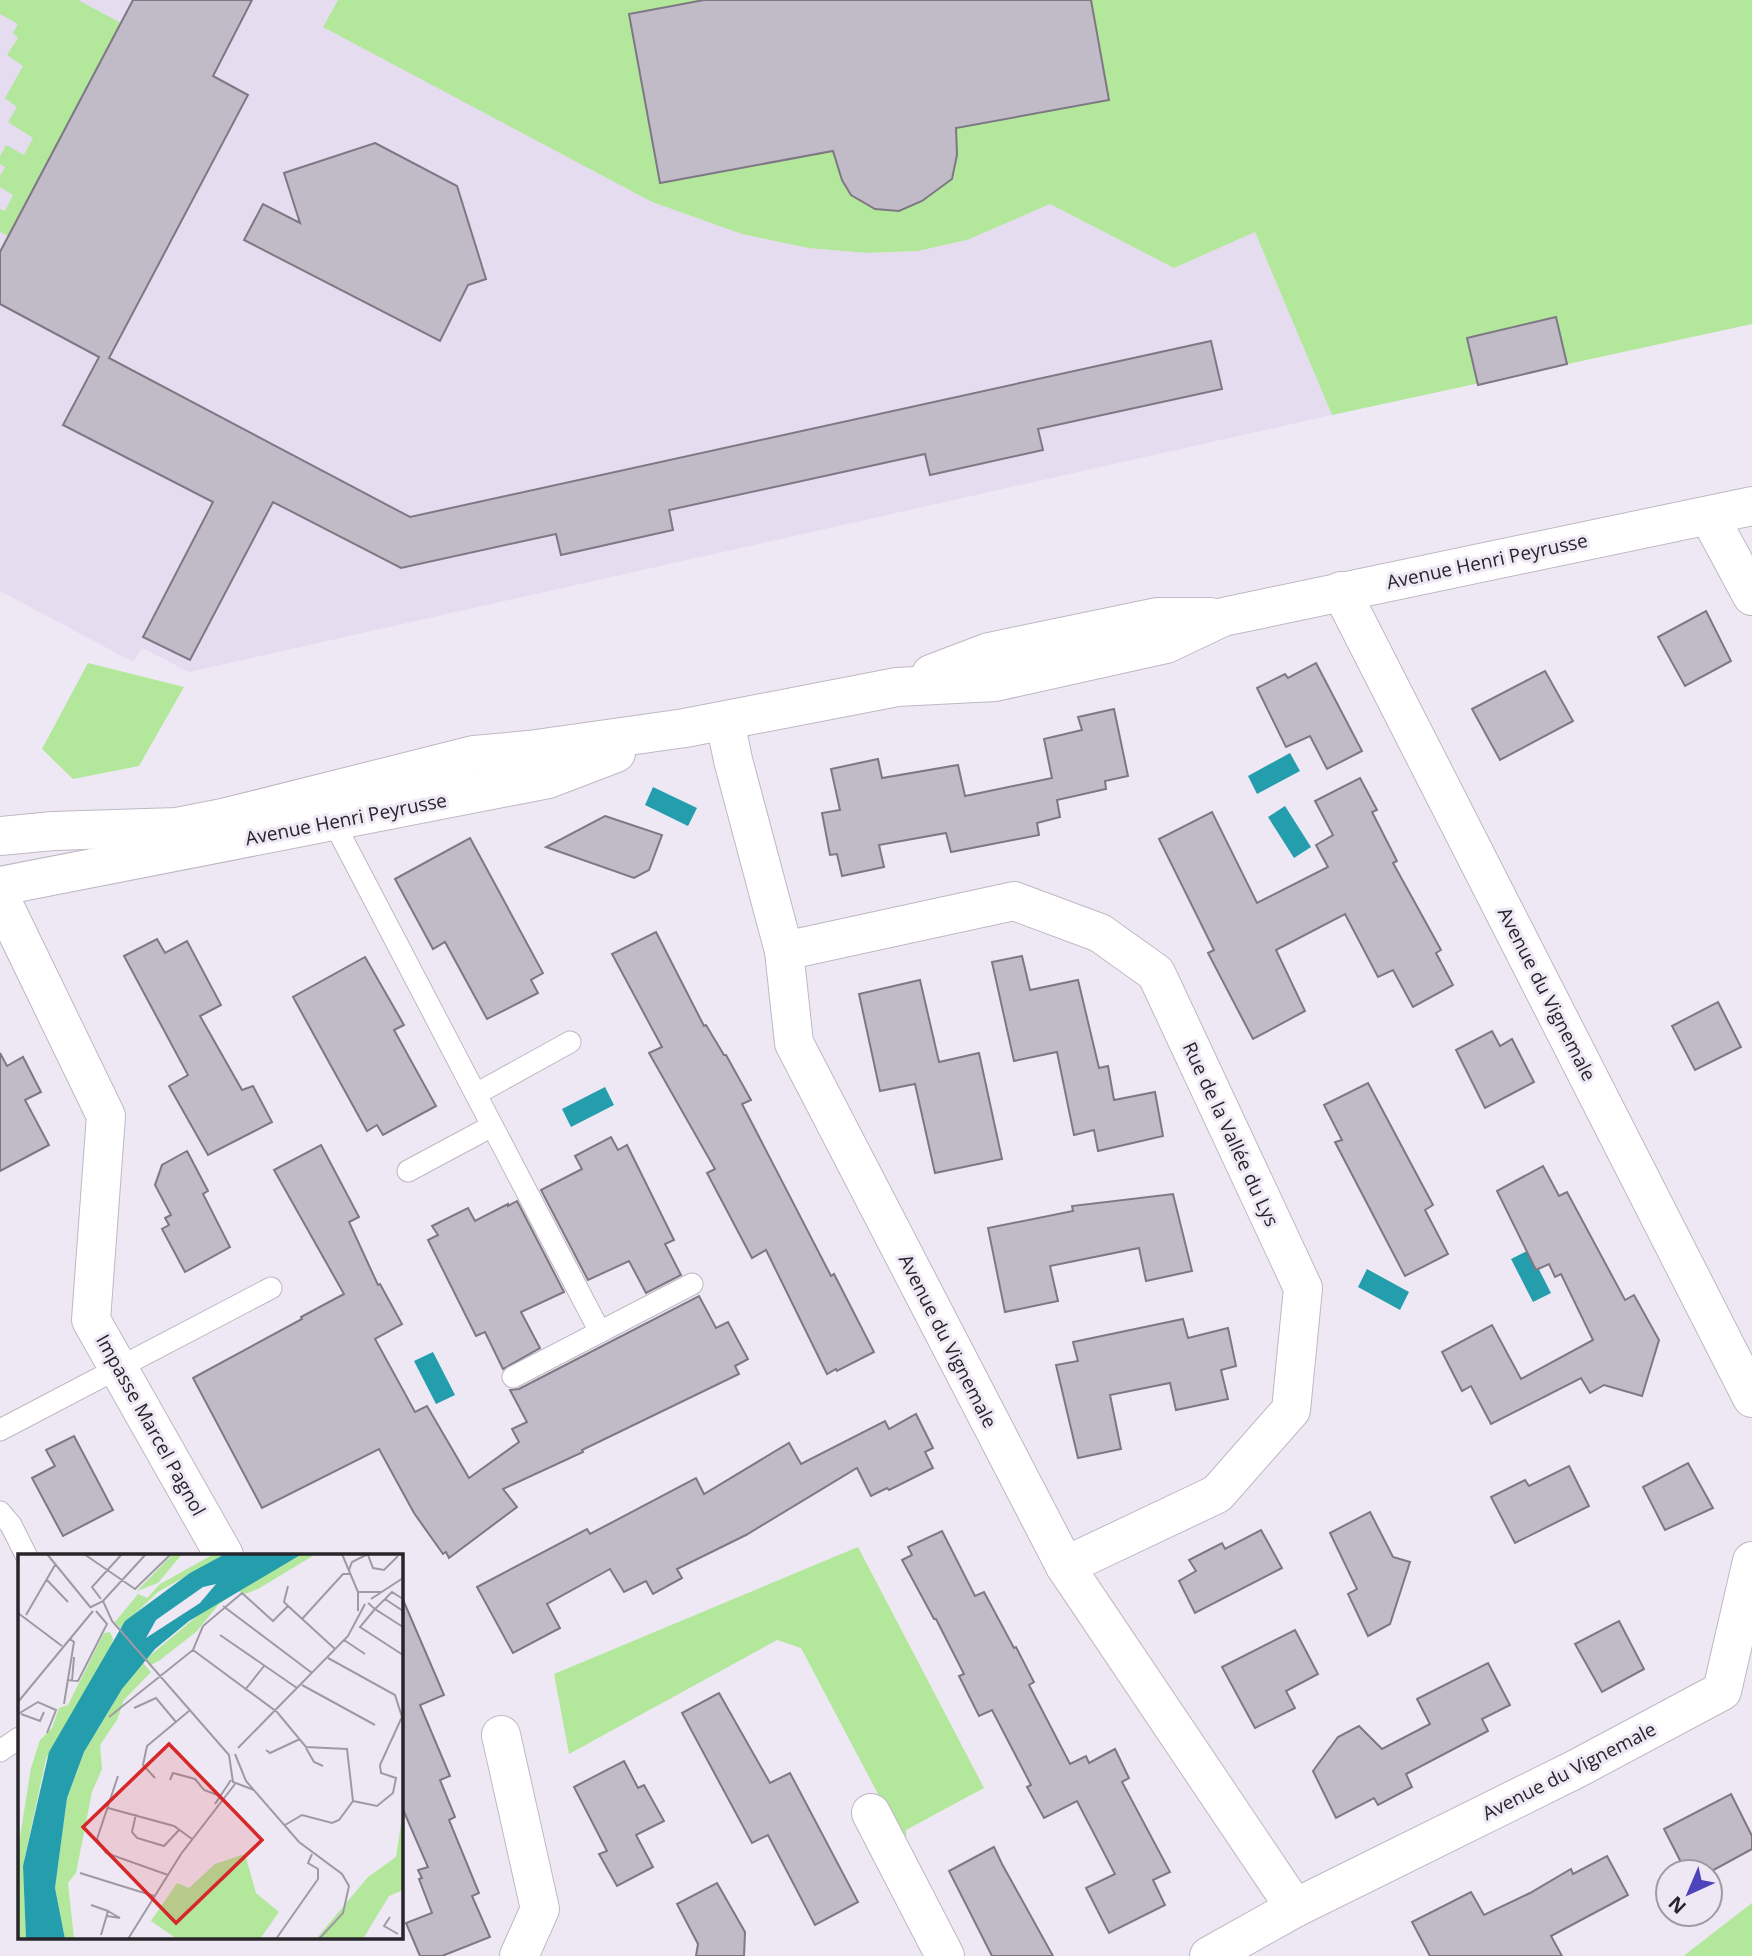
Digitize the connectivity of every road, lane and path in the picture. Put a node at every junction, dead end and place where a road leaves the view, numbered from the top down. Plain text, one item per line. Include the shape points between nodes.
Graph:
1 (1752, 506) edge
2 (1709, 516) junction
3 (1341, 591) junction
4 (1752, 596) edge
5 (725, 721) junction
6 (685, 728) junction
7 (333, 821) junction
8 (0, 836) edge
9 (0, 886) edge
10 (0, 897) edge
11 (784, 951) junction
12 (570, 1042) dead end
13 (476, 1094) junction
14 (492, 1126) junction
15 (408, 1171) dead end
16 (692, 1284) dead end
17 (271, 1288) dead end
18 (600, 1332) junction
19 (119, 1368) junction
20 (513, 1377) dead end
21 (1752, 1398) edge
22 (0, 1430) edge
23 (0, 1513) edge
24 (25, 1554) edge
25 (223, 1554) edge
26 (1752, 1561) edge
27 (1065, 1566) junction
28 (501, 1735) dead end
29 (18, 1739) edge
30 (0, 1751) edge
31 (871, 1813) dead end
32 (1295, 1908) junction
33 (519, 1956) edge
34 (945, 1956) edge
35 (1209, 1956) edge

1 - 2 street, Avenue Henri Peyrusse
2 - 3 street, Avenue Henri Peyrusse
2 - 4 street
3 - 5 street, Avenue Henri Peyrusse via 1223,617 1157,617 1002,649 897,687
3 - 21 street, Avenue du Vignemale
5 - 6 street, Avenue Henri Peyrusse
5 - 11 street, Avenue du Vignemale
6 - 7 street, Avenue Henri Peyrusse via 548,779
6 - 8 street, Avenue Henri Peyrusse via 474,755 177,827
7 - 9 street, Avenue Henri Peyrusse
7 - 13 lane
10 - 19 street, Impasse Marcel Pagnol via 106,1116 91,1320
11 - 27 street, Avenue du Vignemale via 794,1043
11 - 27 street, Rue de la Vallée du Lys via 1014,901 1100,933 1156,973 1303,1288 1291,1410 1217,1494
12 - 13 lane
13 - 14 lane
14 - 15 lane
14 - 18 lane
16 - 18 lane
17 - 19 lane
18 - 20 lane
19 - 22 lane
19 - 25 street, Impasse Marcel Pagnol
23 - 24 lane
26 - 32 street, Avenue du Vignemale via 1722,1691
27 - 32 street, Avenue du Vignemale
28 - 33 street via 540,1909
29 - 30 lane
31 - 34 street
32 - 35 street, Avenue du Vignemale

